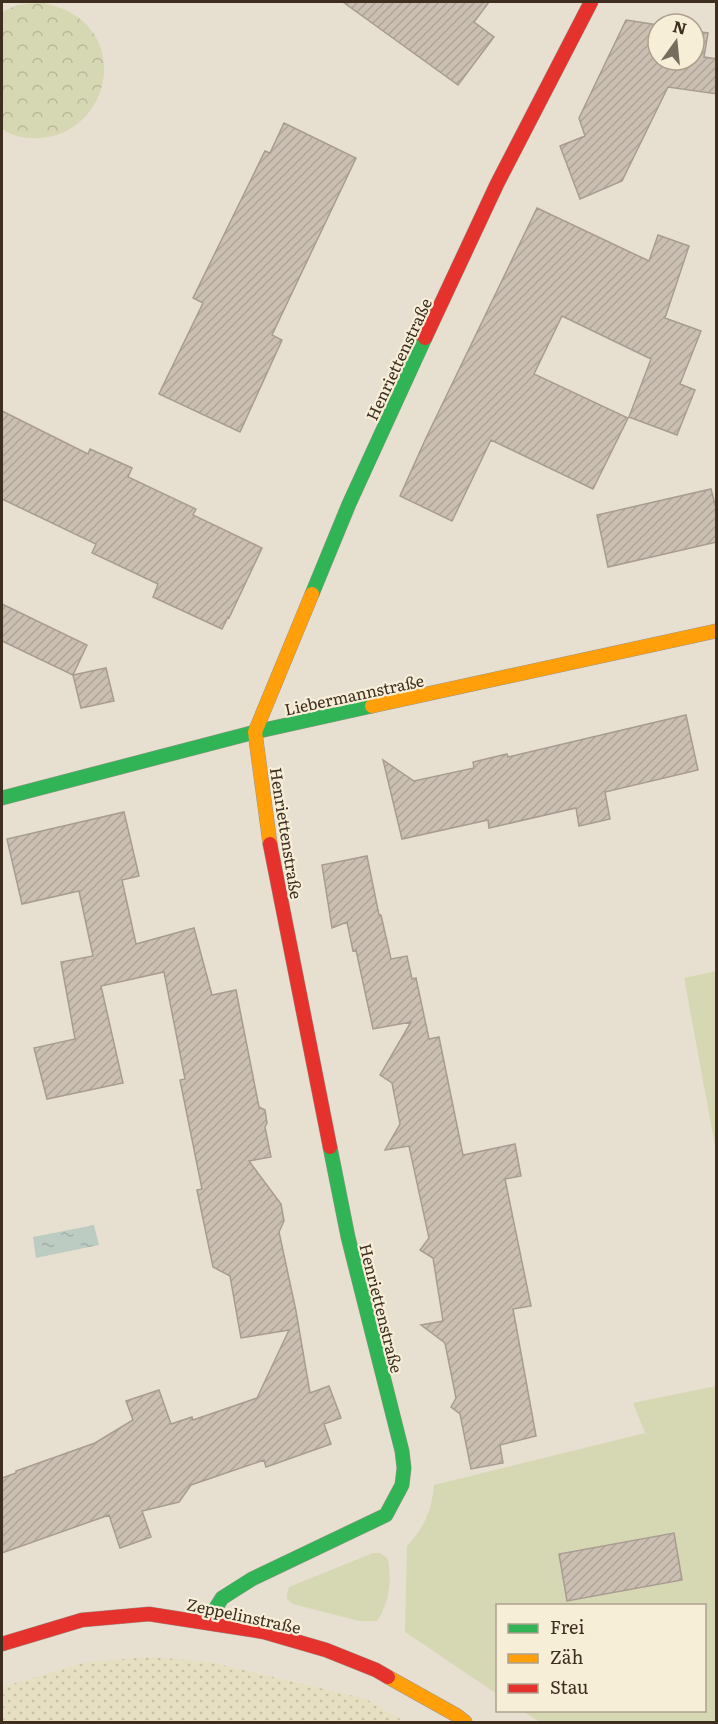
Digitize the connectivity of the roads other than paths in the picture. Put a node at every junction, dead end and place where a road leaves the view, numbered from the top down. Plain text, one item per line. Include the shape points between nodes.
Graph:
1 (591, 2) edge
2 (717, 631) edge
3 (255, 732) junction
4 (2, 798) edge
5 (207, 1622) junction
6 (2, 1644) edge
7 (465, 1722) edge

1 - 3 street, Henriettenstraße via 497,184 388,419
2 - 3 street, Liebermannstraße
3 - 4 street, Liebermannstraße
3 - 5 street, Henriettenstraße via 269,837 348,1237 404,1468 402,1485 386,1515 252,1579 222,1598
5 - 6 street, Zeppelinstraße via 148,1614 82,1620
5 - 7 street, Zeppelinstraße via 264,1632 326,1650 376,1670

